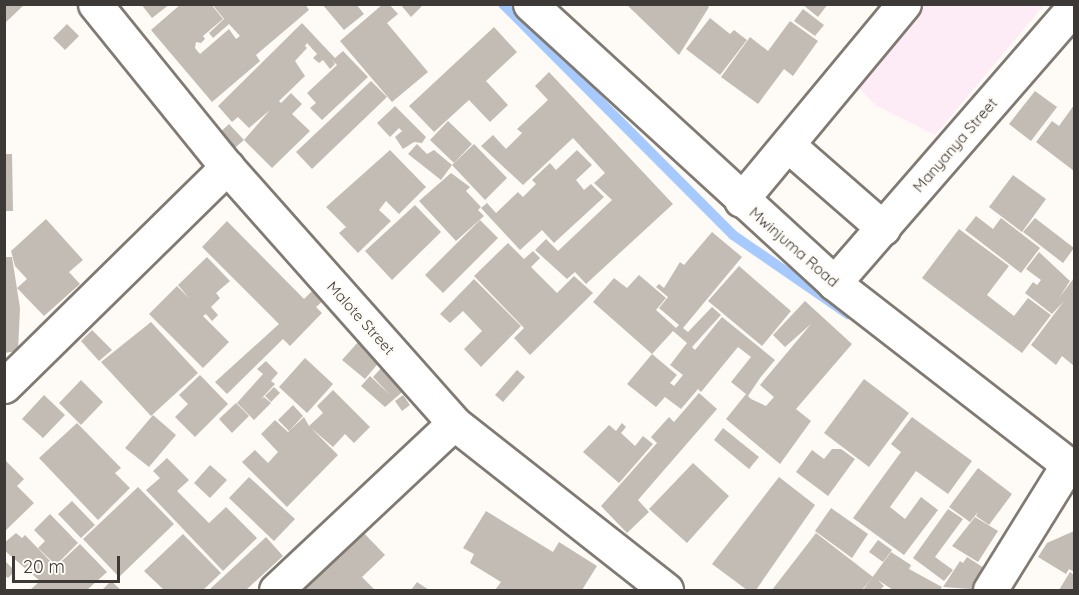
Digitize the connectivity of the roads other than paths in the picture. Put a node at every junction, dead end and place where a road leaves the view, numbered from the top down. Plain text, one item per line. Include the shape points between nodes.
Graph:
1 (95, 4) edge
2 (530, 4) edge
3 (904, 4) edge
4 (1074, 7) edge
5 (789, 146) junction
6 (227, 167) junction
7 (741, 200) junction
8 (883, 228) junction
9 (834, 283) junction
10 (4, 386) edge
11 (454, 423) junction
12 (1071, 466) edge
13 (656, 587) edge
14 (276, 591) edge
15 (990, 591) edge

1 - 6 street, Malote Street
2 - 7 street, Mwinjuma Road
3 - 5 street
4 - 8 street, Manyanya Street
5 - 7 street
5 - 8 street
6 - 10 street
6 - 11 street, Malote Street
7 - 9 street, Mwinjuma Road
8 - 9 street, Manyanya Street
9 - 12 street, Mwinjuma Road
11 - 13 street, Malote Street
11 - 14 street
12 - 15 street

